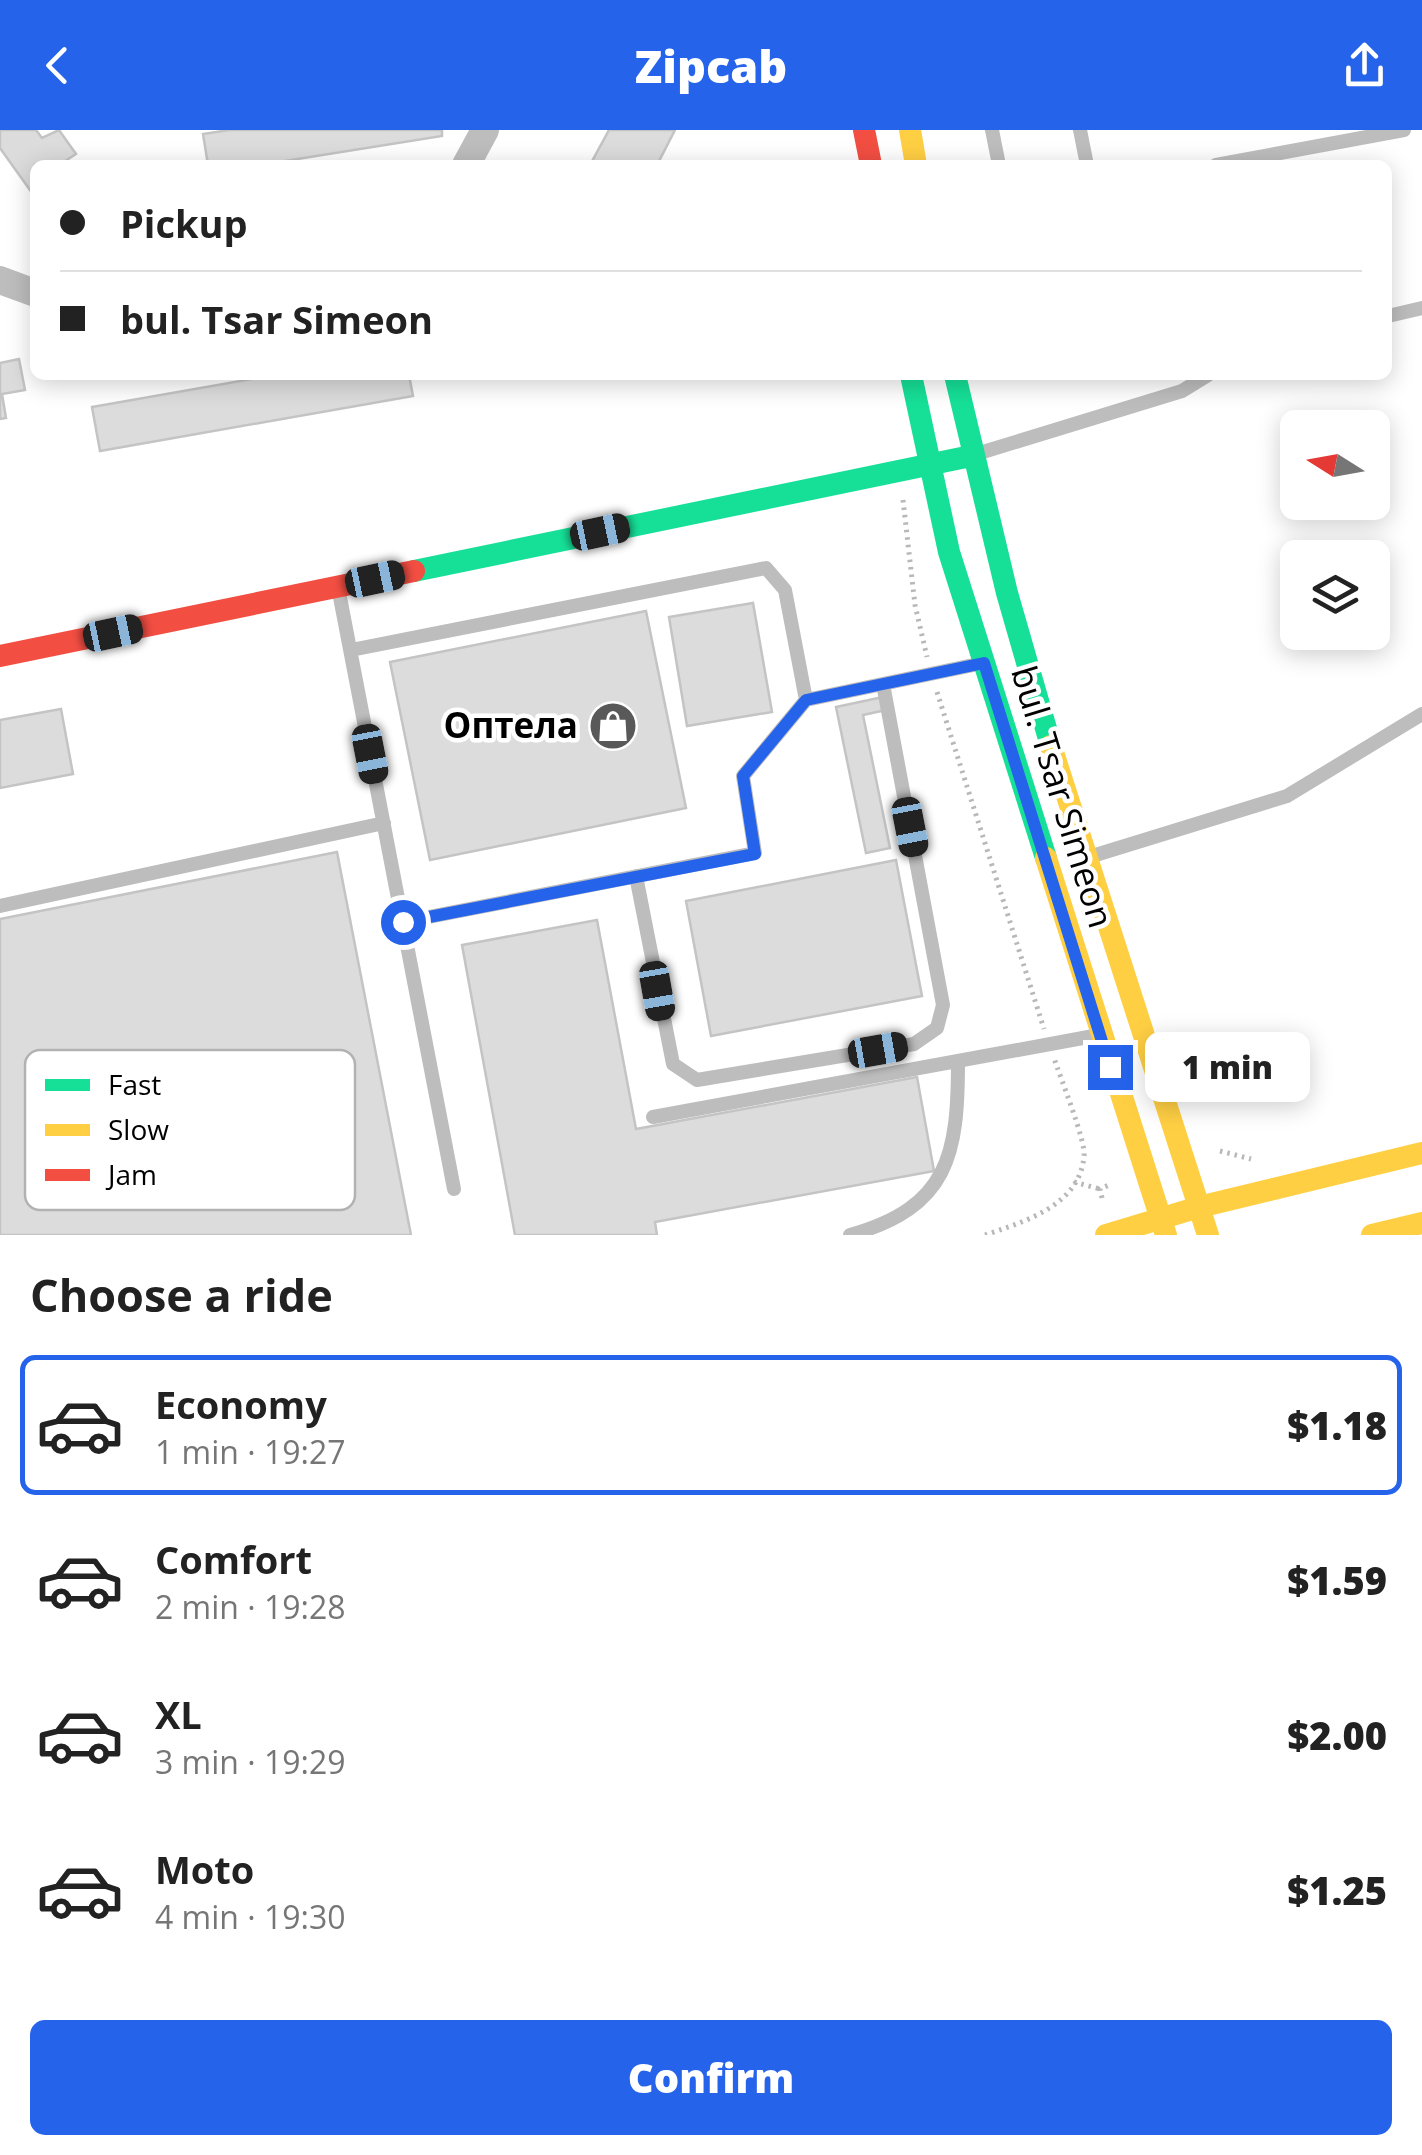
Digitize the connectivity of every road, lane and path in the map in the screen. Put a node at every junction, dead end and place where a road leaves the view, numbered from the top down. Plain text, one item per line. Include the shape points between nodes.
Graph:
1 (484, 130) edge
2 (864, 130) edge
3 (910, 130) edge
4 (992, 130) edge
5 (1080, 130) edge
6 (1404, 130) edge
7 (469, 160) edge
8 (870, 160) edge
9 (915, 160) edge
10 (998, 160) edge
11 (1085, 160) edge
12 (1243, 160) edge
13 (0, 280) edge
14 (30, 292) edge
15 (1422, 308) edge
16 (1392, 315) edge
17 (912, 380) edge
18 (955, 380) edge
19 (1200, 380) edge
20 (971, 456) junction
21 (928, 464) junction
22 (896, 471) junction
23 (338, 586) junction
24 (351, 650) junction
25 (0, 656) edge
26 (984, 663) junction
27 (931, 674) junction
28 (883, 684) junction
29 (806, 700) junction
30 (1422, 714) edge
31 (384, 823) junction
32 (1088, 858) junction
33 (636, 876) junction
34 (0, 906) edge
35 (403, 922) junction
36 (1100, 1035) junction
37 (1050, 1044) junction
38 (958, 1061) junction
39 (652, 1118) dead end
40 (1220, 1151) dead end
41 (1422, 1153) edge
42 (1255, 1160) dead end
43 (1074, 1182) junction
44 (1110, 1184) dead end
45 (454, 1189) dead end
46 (1100, 1189) junction
47 (1102, 1198) dead end
48 (1199, 1207) junction
49 (1422, 1222) edge
50 (1163, 1227) edge
51 (850, 1235) edge
52 (986, 1235) edge
53 (1106, 1235) edge
54 (1208, 1235) edge
55 (1372, 1235) edge

1 - 7 street
2 - 8 main road
3 - 9 main road
4 - 10 lane
5 - 11 lane
6 - 12 lane
13 - 14 street
15 - 16 lane
17 - 21 main road, bul. Tsar Simeon
18 - 20 main road, bul. Tsar Simeon
19 - 20 lane via 1182,392
20 - 21 main road
20 - 32 main road, bul. Tsar Simeon
21 - 22 main road
21 - 26 main road, bul. Tsar Simeon
22 - 23 main road
22 - 27 path
23 - 24 lane
23 - 25 main road
24 - 29 lane via 766,568 785,590
24 - 31 lane
26 - 27 lane
26 - 36 main road, bul. Tsar Simeon
27 - 28 lane
27 - 37 path
28 - 29 lane
28 - 33 lane via 943,1005 937,1028 914,1044 697,1080 673,1064
29 - 33 lane via 743,776 755,854
30 - 32 lane via 1287,796
31 - 34 lane
31 - 35 lane
32 - 48 main road, bul. Tsar Simeon
33 - 35 lane
35 - 45 lane
36 - 37 lane
36 - 50 main road, bul. Tsar Simeon
37 - 38 lane
37 - 43 path via 1085,1155
38 - 39 lane
38 - 51 lane via 958,1113 945,1169 910,1212
40 - 42 path
41 - 48 main road
43 - 46 path
43 - 52 path via 1048,1212
44 - 46 path
46 - 47 path
48 - 50 main road
48 - 54 main road, bul. Tsar Simeon
49 - 55 main road
50 - 53 main road

